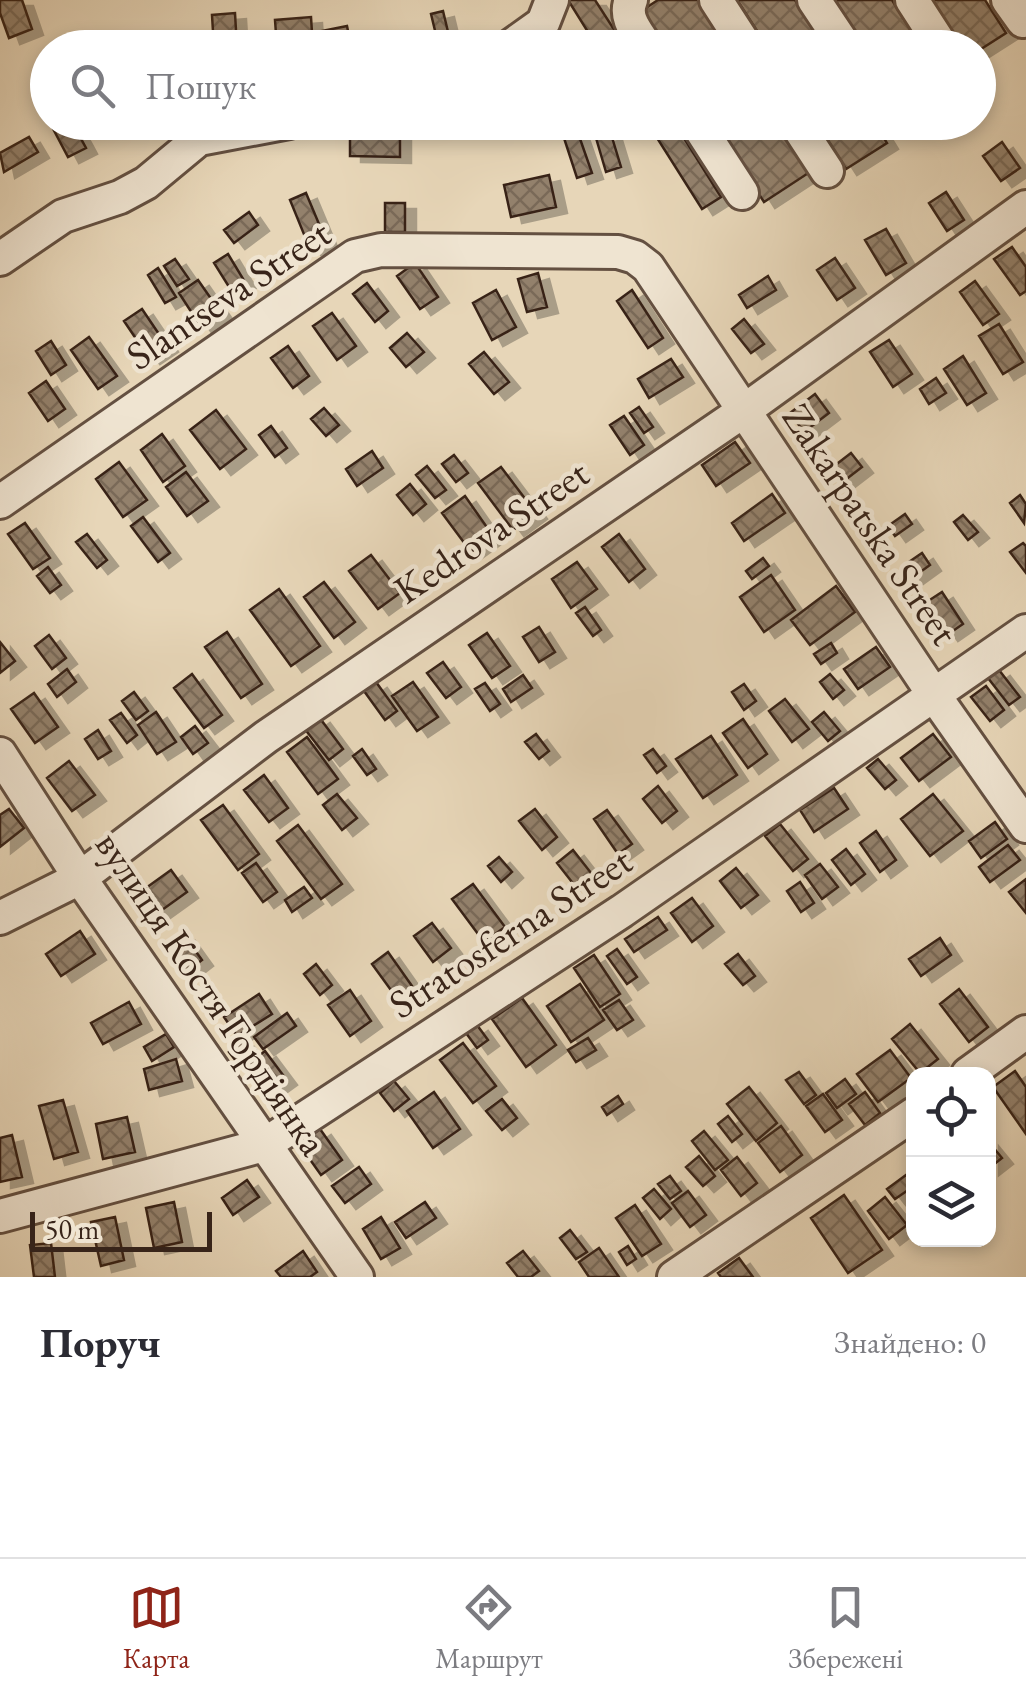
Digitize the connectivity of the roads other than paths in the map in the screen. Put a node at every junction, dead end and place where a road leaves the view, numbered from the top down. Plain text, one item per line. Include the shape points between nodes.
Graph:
1 (631, 0) edge
2 (716, 0) edge
3 (814, 0) edge
4 (912, 0) edge
5 (548, 12) edge
6 (528, 30) edge
7 (635, 30) edge
8 (735, 30) edge
9 (834, 30) edge
10 (931, 30) edge
11 (199, 140) edge
12 (708, 140) edge
13 (807, 140) edge
14 (827, 171) dead end
15 (742, 194) dead end
16 (1026, 206) edge
17 (0, 259) edge
18 (648, 267) joint
19 (745, 410) junction
20 (0, 502) edge
21 (1026, 631) edge
22 (934, 695) junction
23 (0, 754) edge
24 (1026, 826) edge
25 (80, 878) junction
26 (0, 918) edge
27 (1026, 1032) edge
28 (978, 1067) edge
29 (906, 1119) edge
30 (264, 1145) junction
31 (0, 1216) edge
32 (357, 1277) edge
33 (674, 1277) edge

1 - 7 street
2 - 8 street
3 - 9 street
4 - 10 street
5 - 6 street
11 - 17 street via 146,183 64,216
12 - 15 street
13 - 14 street
16 - 19 street, Kedrova Street
18 - 19 street, Zakarpatska Street
18 - 20 street, Slantseva Street via 618,252 380,250 355,256
19 - 22 street, Zakarpatska Street
19 - 25 street, Kedrova Street via 266,737
21 - 22 street, Stratosferna Street
22 - 24 street, Zakarpatska Street
22 - 30 street, Stratosferna Street via 622,911
23 - 25 street, вулиця Костя Гордіянка
25 - 26 street, Kedrova Street
25 - 30 street, вулиця Костя Гордіянка
27 - 28 street
29 - 33 street
30 - 31 street, Stratosferna Street
30 - 32 street, вулиця Костя Гордіянка

